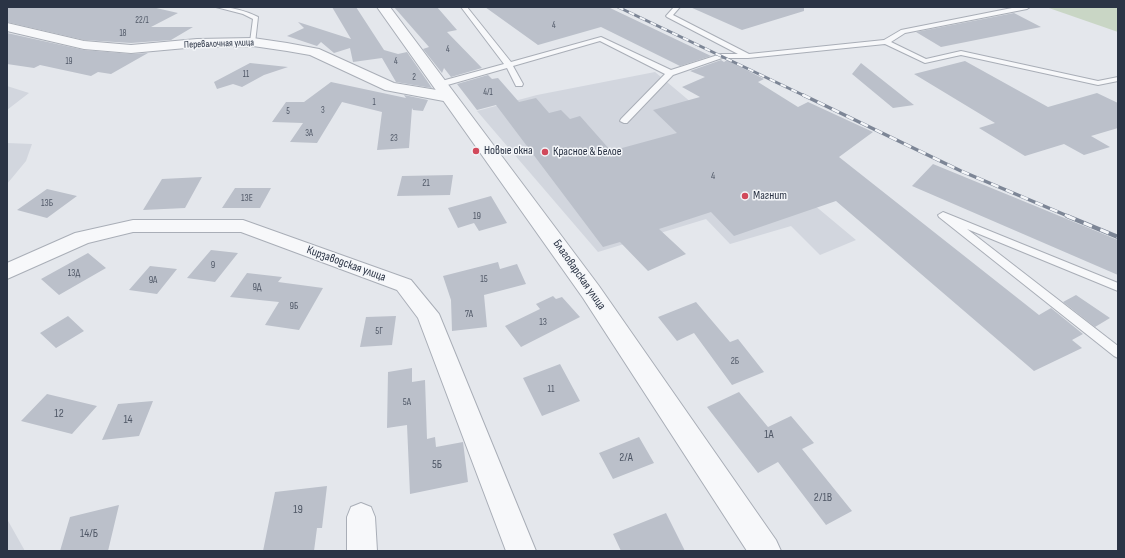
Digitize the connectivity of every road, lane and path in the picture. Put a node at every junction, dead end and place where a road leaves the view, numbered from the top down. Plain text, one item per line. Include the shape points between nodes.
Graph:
1 (220, 7) edge
2 (383, 7) edge
3 (464, 7) edge
4 (677, 7) edge
5 (1027, 7) edge
6 (7, 27) edge
7 (253, 42) junction
8 (886, 42) junction
9 (748, 56) junction
10 (509, 65) junction
11 (670, 73) junction
12 (1118, 79) edge
13 (519, 84) dead end
14 (445, 91) junction
15 (624, 121) dead end
16 (7, 272) edge
17 (1118, 287) edge
18 (1118, 353) edge
19 (361, 517) dead end
20 (362, 551) edge
21 (521, 551) edge
22 (765, 551) edge

1 - 7 lane via 256,18
2 - 14 street, Благоварская улица
3 - 10 lane
4 - 9 lane via 668,16
5 - 8 lane via 903,30
6 - 7 street, Перевалочная улица via 84,45 131,49 197,43
7 - 14 street, Перевалочная улица via 314,52 390,87
8 - 9 lane
8 - 12 lane via 925,61 961,53 1098,83
9 - 11 lane via 721,56
10 - 11 lane via 601,39
10 - 13 lane
10 - 14 lane
11 - 15 lane
14 - 22 street, Благоварская улица via 591,292
16 - 21 street, Кирзаводская улица via 82,238 133,226 243,226 404,285 428,314
17 - 18 lane via 943,215
19 - 20 street

